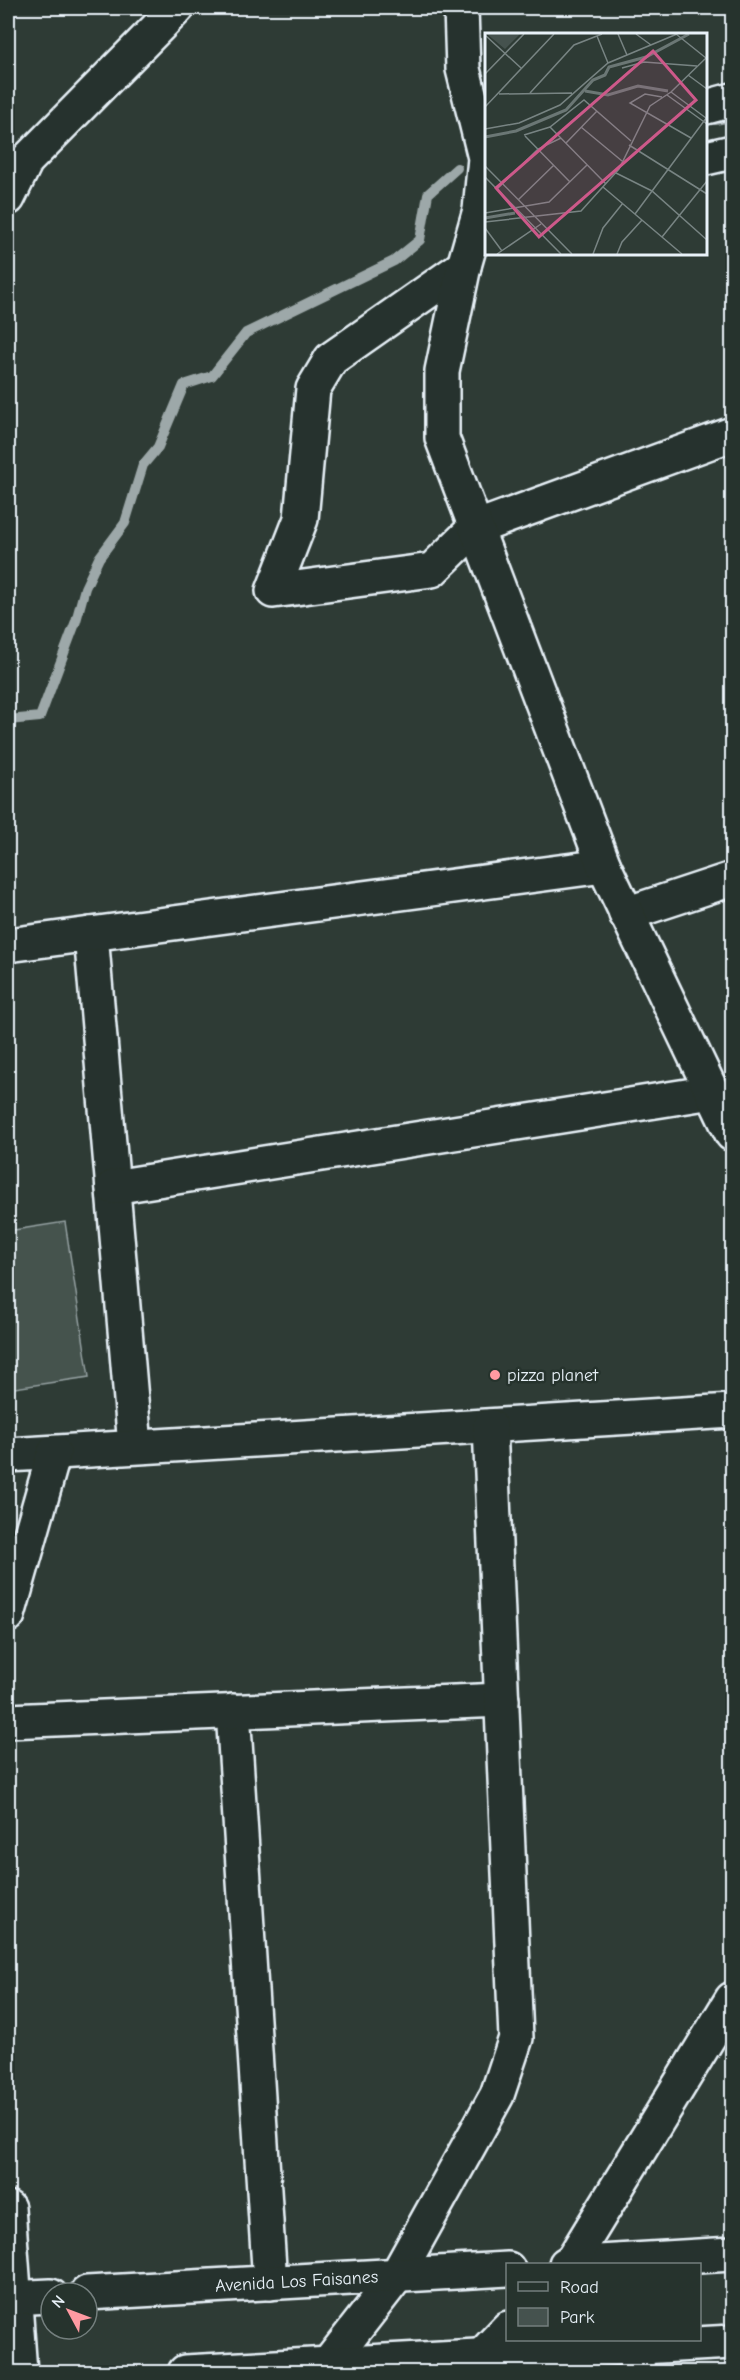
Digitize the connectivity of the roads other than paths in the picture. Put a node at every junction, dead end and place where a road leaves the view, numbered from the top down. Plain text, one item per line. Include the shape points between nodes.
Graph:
1 (177, 8) edge
2 (461, 8) edge
3 (732, 100) edge
4 (707, 106) edge
5 (732, 152) edge
6 (485, 154) edge
7 (707, 158) edge
8 (485, 175) edge
9 (8, 198) edge
10 (483, 210) edge
11 (464, 266) junction
12 (732, 434) edge
13 (475, 528) junction
14 (604, 866) junction
15 (732, 879) edge
16 (626, 914) junction
17 (91, 934) junction
18 (8, 945) edge
19 (712, 1092) junction
20 (732, 1134) edge
21 (113, 1187) junction
22 (732, 1411) edge
23 (490, 1426) junction
24 (135, 1446) junction
25 (54, 1452) junction
26 (8, 1455) edge
27 (8, 1615) edge
28 (502, 1700) junction
29 (233, 1712) junction
30 (8, 1721) edge
31 (732, 1999) edge
32 (8, 2208) edge
33 (732, 2254) edge
34 (648, 2262) edge
35 (569, 2263) edge
36 (608, 2263) edge
37 (506, 2269) edge
38 (396, 2277) junction
39 (270, 2283) junction
40 (99, 2293) edge
41 (39, 2297) edge
42 (10, 2298) edge
43 (506, 2329) edge
44 (732, 2342) edge
45 (639, 2353) edge
46 (473, 2365) edge
47 (325, 2369) edge
48 (20, 2373) edge
49 (185, 2373) edge

1 - 9 street via 26,160
2 - 6 street via 463,69
3 - 4 street
5 - 7 street
8 - 10 street
10 - 11 street
11 - 13 street via 442,371 440,409 442,438
11 - 13 street via 332,359 313,389 301,519 273,591 432,570
12 - 13 street
13 - 14 street
14 - 16 street
14 - 17 street
15 - 16 street
16 - 19 street
17 - 18 street
17 - 21 street
19 - 20 street
19 - 21 street
21 - 24 street
22 - 23 street
23 - 24 street
23 - 28 street
24 - 25 street
25 - 26 street
25 - 27 street
28 - 29 street
28 - 38 street via 516,2038 497,2095
29 - 30 street
29 - 39 street
31 - 35 street
32 - 42 street
33 - 34 street
34 - 36 street
37 - 38 street, Avenida Los Faisanes
38 - 39 street, Avenida Los Faisanes
38 - 47 street
39 - 40 street, Avenida Los Faisanes
41 - 42 street
42 - 48 street
43 - 46 street
44 - 45 street
45 - 46 street
46 - 47 street
47 - 49 street

